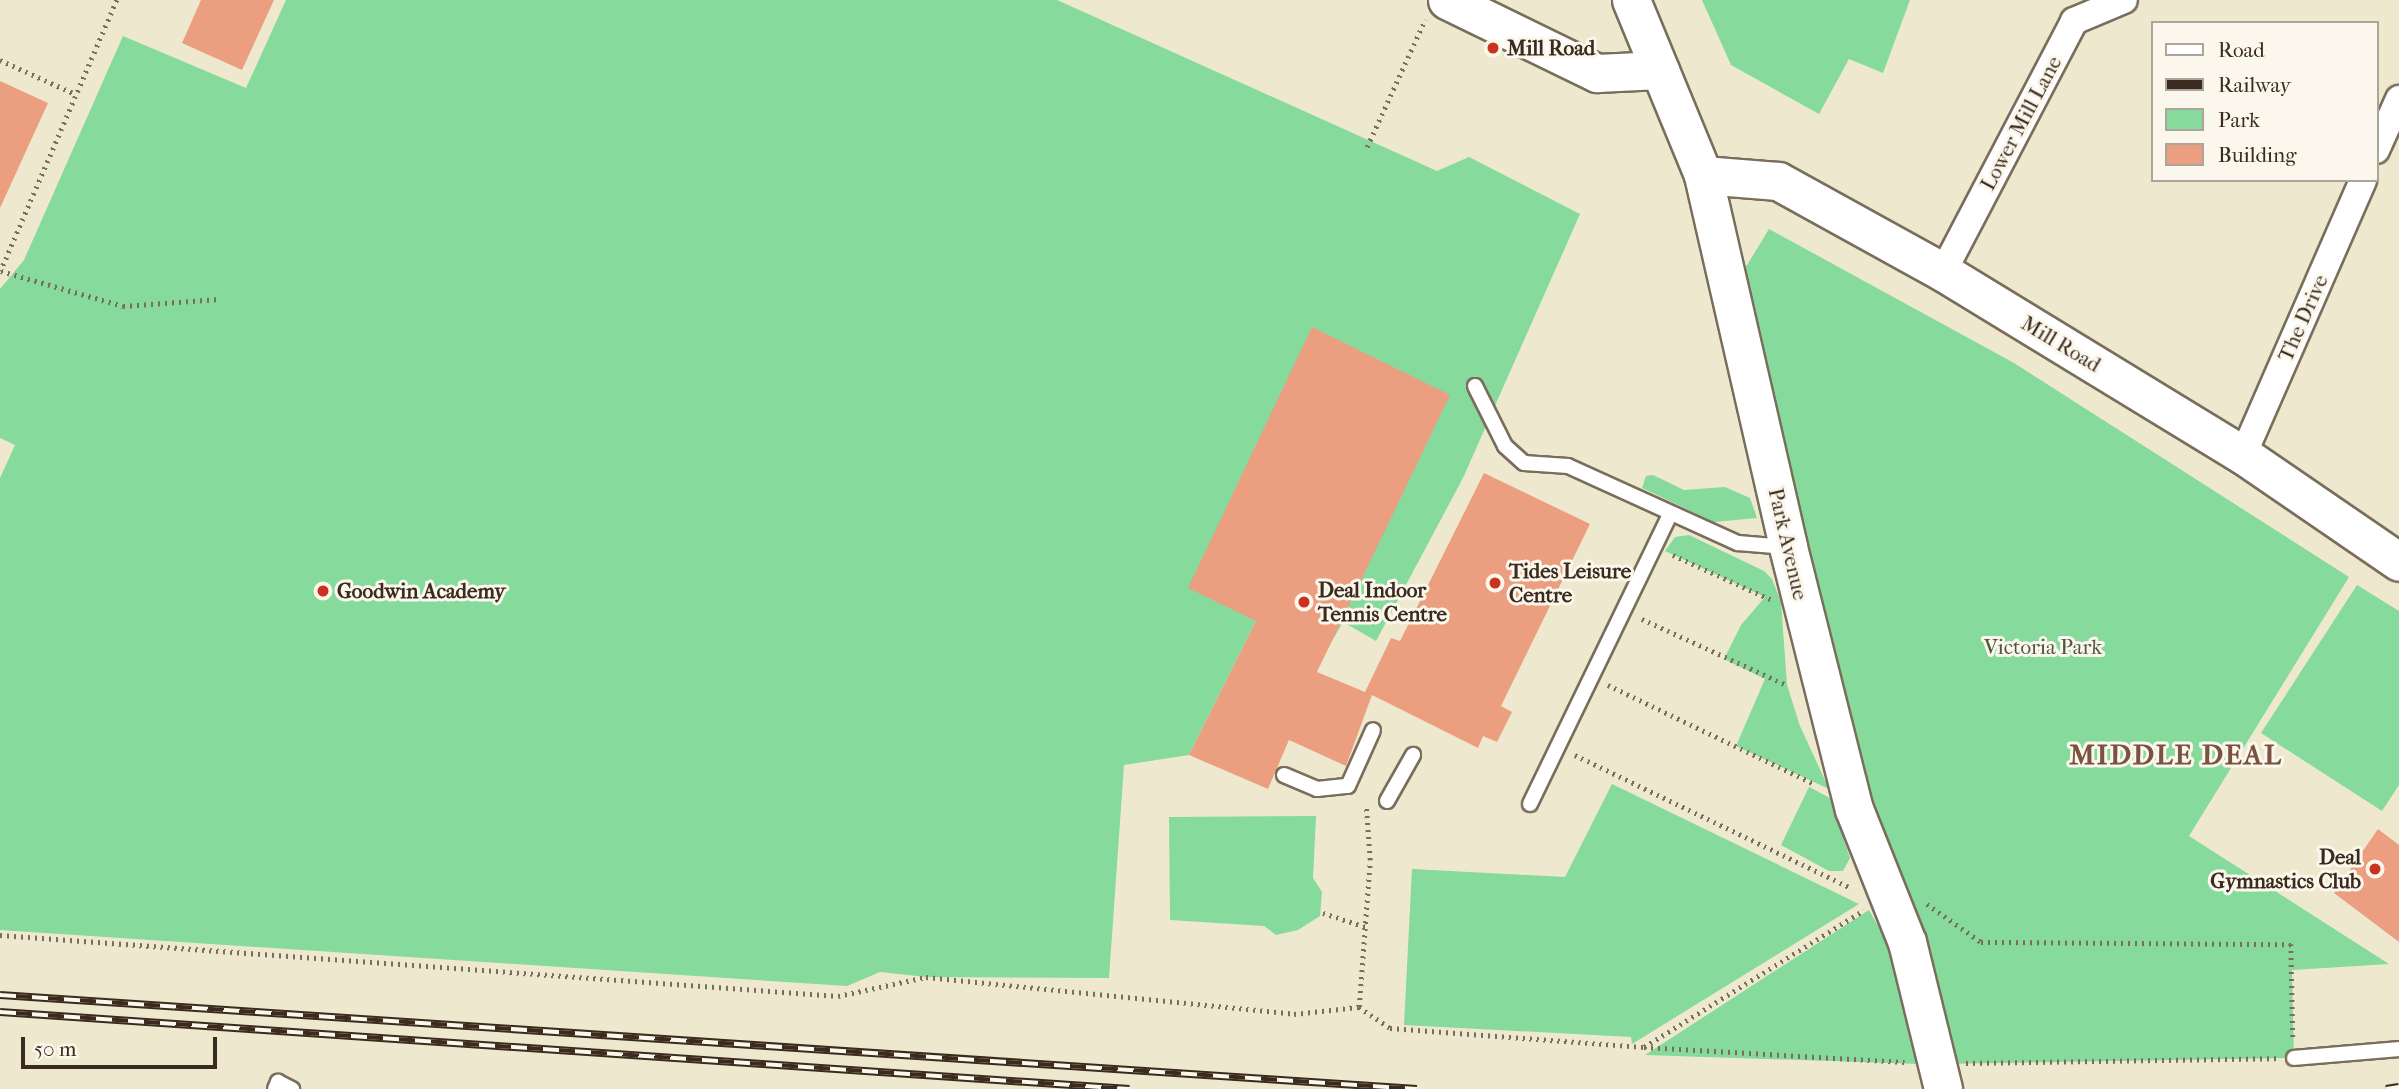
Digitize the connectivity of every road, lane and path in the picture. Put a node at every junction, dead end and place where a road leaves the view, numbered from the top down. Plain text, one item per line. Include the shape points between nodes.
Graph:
1 (117, 0) edge
2 (1631, 0) edge
3 (2123, 0) edge
4 (1438, 6) edge
5 (0, 60) edge
6 (1660, 70) junction
7 (73, 93) junction
8 (2399, 99) edge
9 (2378, 146) edge
10 (1367, 147) dead end
11 (1703, 175) junction
12 (2362, 182) edge
13 (1943, 272) junction
14 (219, 299) dead end
15 (1475, 386) dead end
16 (2243, 455) junction
17 (1670, 515) junction
18 (1654, 546) junction
19 (1787, 547) junction
20 (2399, 562) edge
21 (1781, 602) dead end
22 (1622, 610) junction
23 (1590, 677) junction
24 (1787, 685) dead end
25 (1373, 730) dead end
26 (1557, 747) junction
27 (1413, 755) dead end
28 (1284, 775) dead end
29 (1819, 786) dead end
30 (1366, 800) dead end
31 (1388, 800) dead end
32 (1530, 804) dead end
33 (1882, 900) junction
34 (1323, 914) dead end
35 (1366, 927) junction
36 (0, 935) edge
37 (1359, 1007) junction
38 (1644, 1047) junction
39 (2399, 1049) edge
40 (2294, 1058) junction
41 (1941, 1076) edge
42 (275, 1089) edge
43 (292, 1089) edge

1 - 7 path
2 - 6 street, Park Avenue
3 - 13 street, Lower Mill Lane via 2074,21
4 - 6 street via 1597,73
4 - 10 path
5 - 7 path
6 - 11 street, Park Avenue
7 - 14 path via 1,271 123,306
8 - 9 street
11 - 13 street, Mill Road via 1778,181
11 - 19 street, Park Avenue
12 - 16 street, The Drive
13 - 16 street, Mill Road
15 - 17 lane via 1505,446 1524,463 1568,466
16 - 20 street, Mill Road
17 - 18 lane
17 - 19 lane via 1738,543
18 - 21 path
18 - 22 lane
19 - 33 street, Park Avenue
22 - 23 lane
22 - 24 path via 1765,679
23 - 26 lane
23 - 29 path
25 - 28 lane via 1348,786 1317,789
26 - 32 lane
26 - 33 path
27 - 31 lane
30 - 35 path via 1370,860
33 - 38 path
33 - 40 path via 1908,887 1981,942 2291,944
33 - 41 street, Park Avenue via 1907,942
34 - 35 path
35 - 37 path
36 - 37 path via 838,996 926,977 1294,1014
37 - 38 path via 1390,1028
38 - 41 path
39 - 40 lane
40 - 41 path
42 - 43 lane via 278,1082

